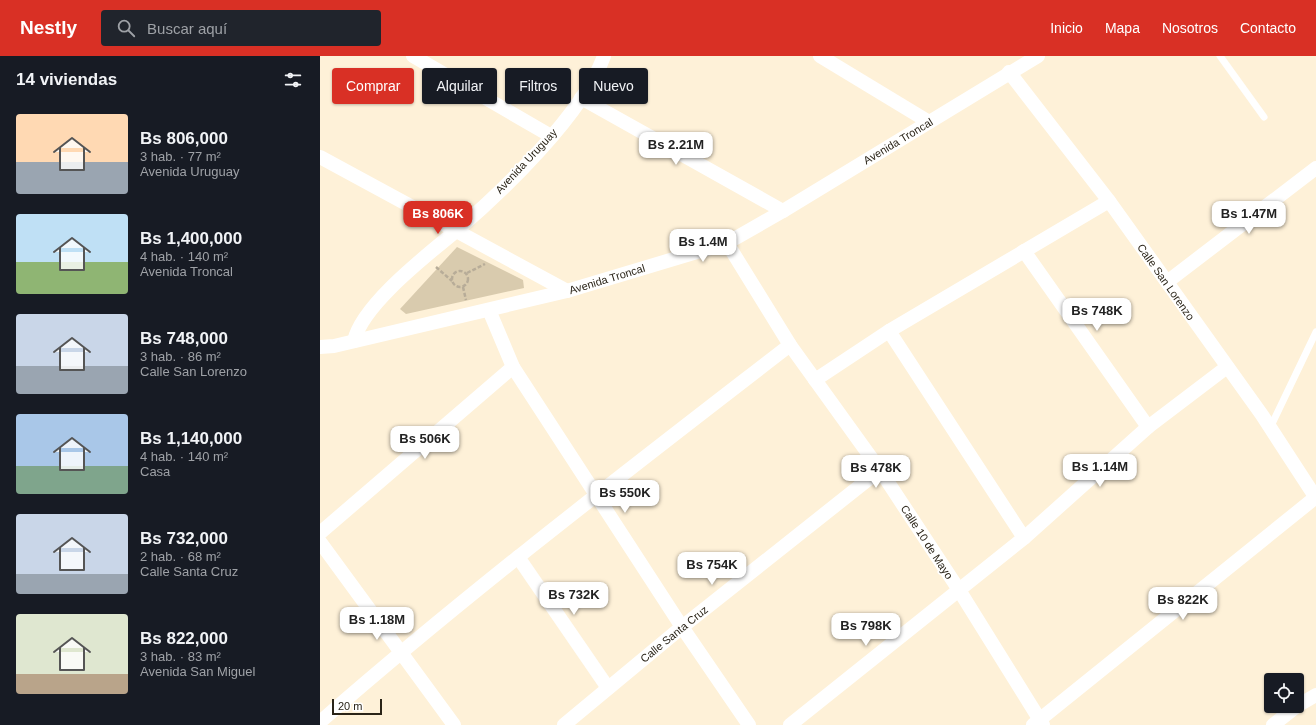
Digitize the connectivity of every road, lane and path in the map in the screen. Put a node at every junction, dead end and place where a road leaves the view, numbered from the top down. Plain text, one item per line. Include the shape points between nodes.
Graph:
1 (413, 56) edge
2 (820, 56) edge
3 (1038, 56) edge
4 (1220, 56) edge
5 (604, 57) edge
6 (600, 68) edge
7 (1009, 72) junction
8 (579, 101) edge
9 (592, 104) edge
10 (1264, 117) dead end
11 (929, 122) junction
12 (551, 136) junction
13 (320, 157) edge
14 (1316, 168) edge
15 (1109, 201) junction
16 (784, 211) junction
17 (456, 230) junction
18 (727, 242) junction
19 (1024, 251) junction
20 (423, 257) junction
21 (452, 281) junction
22 (1167, 282) junction
23 (568, 291) junction
24 (489, 310) junction
25 (889, 331) junction
26 (1316, 332) edge
27 (320, 338) edge
28 (354, 341) junction
29 (790, 345) junction
30 (334, 346) junction
31 (320, 347) edge
32 (513, 367) junction
33 (1227, 367) junction
34 (815, 380) junction
35 (1148, 427) junction
36 (1270, 428) junction
37 (880, 470) junction
38 (597, 494) junction
39 (1316, 497) edge
40 (320, 532) edge
41 (1024, 538) junction
42 (320, 542) edge
43 (518, 557) junction
44 (959, 590) junction
45 (682, 627) junction
46 (400, 652) junction
47 (608, 688) junction
48 (1316, 695) edge
49 (1304, 702) edge
50 (1288, 713) edge
51 (320, 722) edge
52 (1038, 723) edge
53 (454, 725) edge
54 (564, 725) edge
55 (749, 725) edge
56 (790, 725) edge
57 (1273, 725) edge

1 - 12 street
2 - 11 street
3 - 7 street, Avenida Troncal
4 - 10 lane
5 - 6 street, Avenida Uruguay
7 - 11 street, Avenida Troncal
7 - 15 street, Calle San Lorenzo
8 - 12 street, Avenida Uruguay
9 - 16 street
11 - 16 street, Avenida Troncal
12 - 17 street, Avenida Uruguay via 502,189
13 - 17 street
14 - 22 street
15 - 19 street
15 - 22 street, Calle San Lorenzo
16 - 18 street, Avenida Troncal
17 - 20 street, Avenida Uruguay
17 - 23 street
18 - 23 street, Avenida Troncal
18 - 29 street, Calle 10 de Mayo
19 - 25 street
19 - 35 street
20 - 21 path
20 - 28 street, Avenida Uruguay via 364,318
21 - 21 path via 458,287 463,286 469,281 468,275 462,270 456,271 452,275
22 - 33 street, Calle San Lorenzo
23 - 24 street, Avenida Troncal
24 - 28 street, Avenida Troncal
24 - 32 street
25 - 34 street
25 - 41 street
26 - 36 lane
27 - 30 street
28 - 30 street, Avenida Troncal
29 - 34 street, Calle 10 de Mayo
29 - 38 street
30 - 31 street, Avenida Troncal
32 - 38 street
32 - 40 street
33 - 35 street
33 - 36 street, Calle San Lorenzo
34 - 37 street, Calle 10 de Mayo
35 - 41 street
36 - 39 street, Calle San Lorenzo
37 - 44 street, Calle 10 de Mayo
37 - 45 street, Calle Santa Cruz
38 - 43 street
38 - 45 street
39 - 52 street
41 - 44 street
42 - 46 street
43 - 46 street
43 - 47 street
44 - 52 street, Calle 10 de Mayo
44 - 56 street
45 - 47 street, Calle Santa Cruz
45 - 55 street
46 - 51 street
46 - 53 street
47 - 54 street, Calle Santa Cruz
48 - 49 street
50 - 57 street

